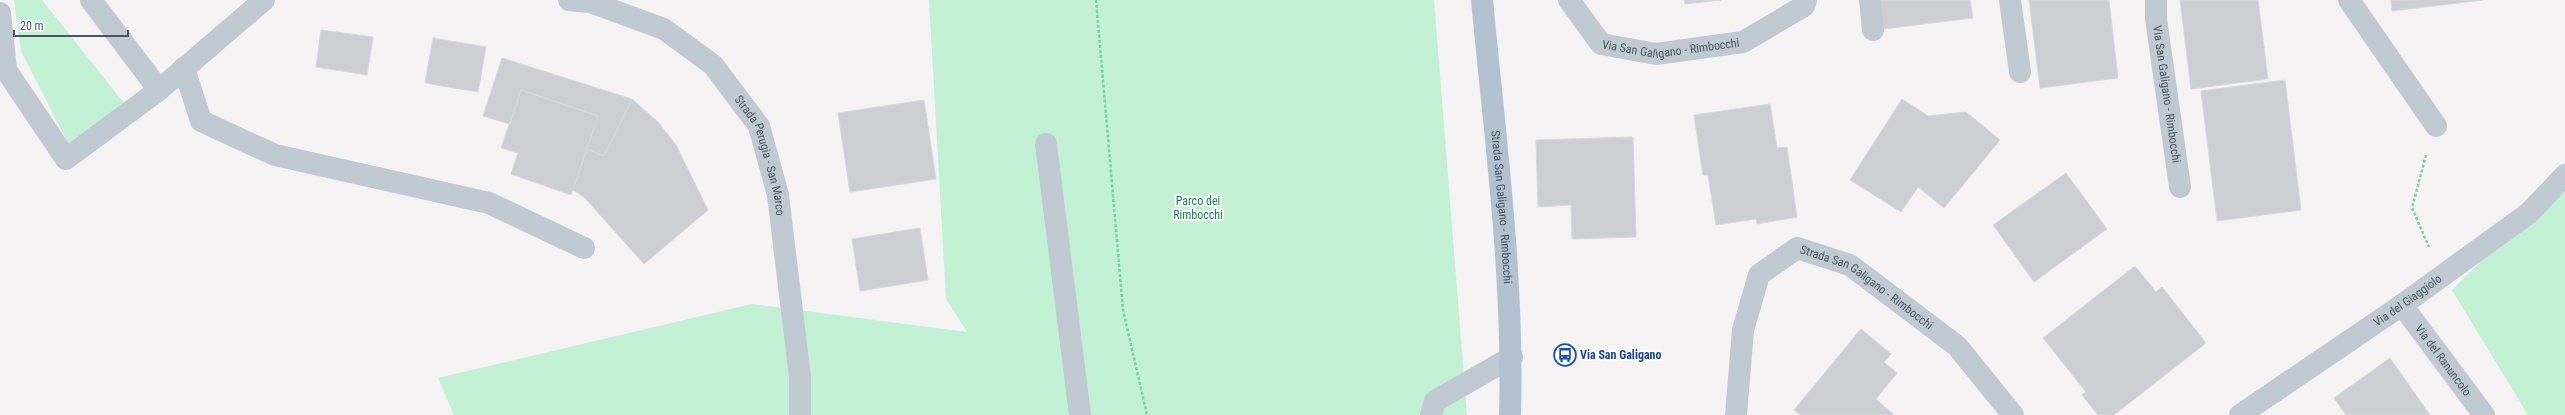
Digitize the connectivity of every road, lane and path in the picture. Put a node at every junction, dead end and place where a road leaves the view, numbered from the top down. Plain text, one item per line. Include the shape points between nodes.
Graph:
1 (91, 0) edge
2 (264, 0) edge
3 (569, 0) edge
4 (1096, 0) edge
5 (1482, 0) edge
6 (1569, 0) edge
7 (1806, 0) edge
8 (1870, 0) edge
9 (2010, 0) edge
10 (2156, 0) edge
11 (2349, 0) edge
12 (0, 13) edge
13 (1874, 30) dead end
14 (184, 68) junction
15 (2020, 72) dead end
16 (159, 90) junction
17 (2436, 126) joint
18 (1046, 144) dead end
19 (2565, 175) edge
20 (2180, 187) dead end
21 (584, 248) dead end
22 (2442, 276) junction
23 (2402, 305) junction
24 (1512, 357) junction
25 (800, 415) edge
26 (1080, 415) edge
27 (1147, 415) edge
28 (1431, 415) edge
29 (1510, 415) edge
30 (1736, 415) edge
31 (2013, 415) edge
32 (2241, 415) edge
33 (2484, 415) edge

1 - 16 street
2 - 14 street
3 - 25 street, Strada Perugia - San Marco via 590,2 664,29 713,65 759,126 778,195 800,377
4 - 27 path via 1123,310
5 - 24 main road, Strada San Galigano - Rimbocchi via 1510,299
6 - 7 street, Via San Galigano - Rimbocchi via 1601,44 1656,54 1743,42 1804,6
8 - 13 street
9 - 15 street
10 - 20 street, Via San Galigano - Rimbocchi via 2156,19
11 - 17 street
12 - 16 street via 6,70 66,159
14 - 16 street
14 - 21 street via 201,121 275,155 489,203
17 - 22 path via 2412,208
18 - 26 street
19 - 22 street, Via del Giaggiolo via 2529,213
22 - 23 street, Via del Giaggiolo
23 - 32 street, Via del Giaggiolo
23 - 33 street, Via del Ranuncolo
24 - 28 street via 1436,401
24 - 29 main road, Strada San Galigano - Rimbocchi
30 - 31 street, Strada San Galigano - Rimbocchi via 1743,330 1759,275 1797,248 1850,265 1950,341

